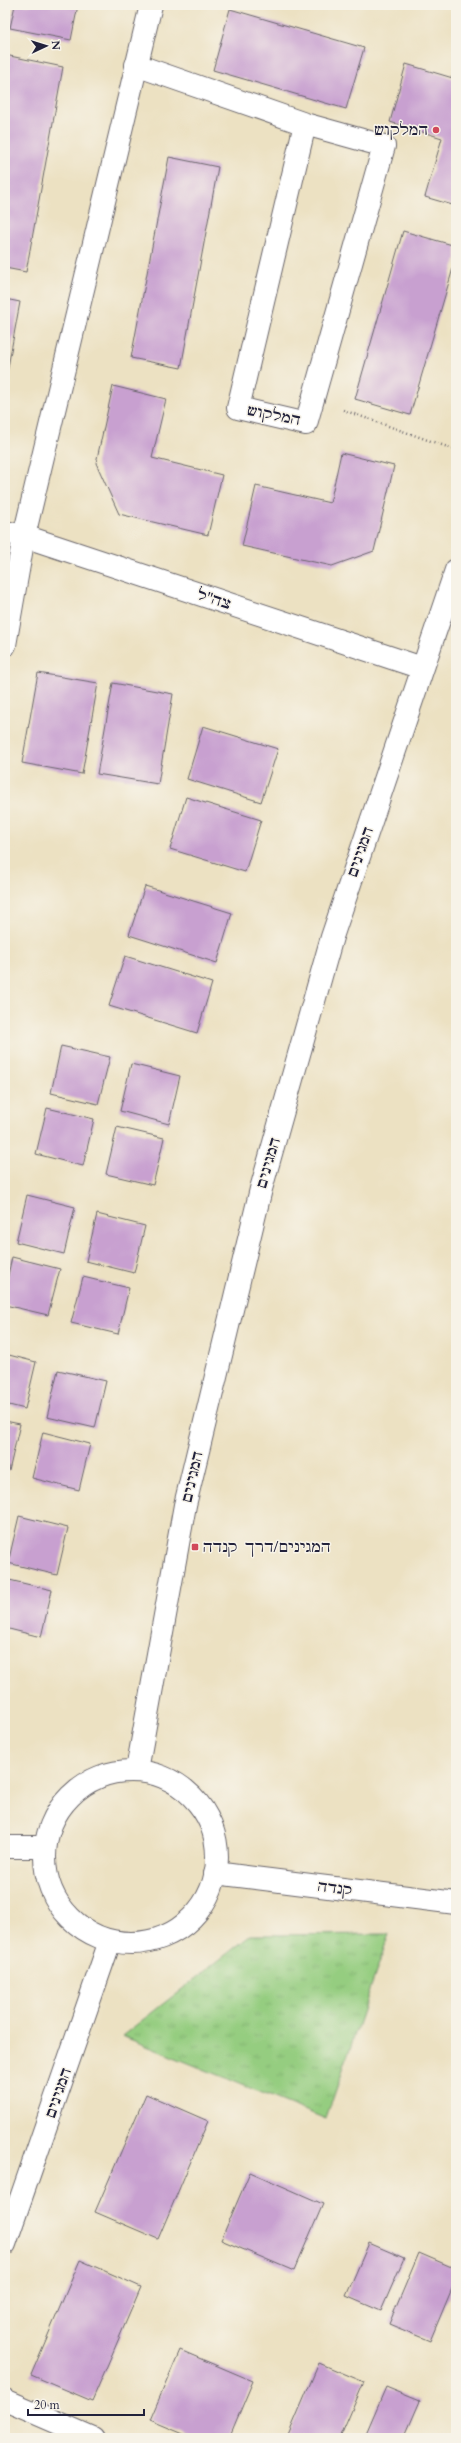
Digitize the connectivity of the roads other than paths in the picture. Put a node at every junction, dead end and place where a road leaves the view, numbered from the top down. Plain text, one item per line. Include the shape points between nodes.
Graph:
1 (151, 5) edge
2 (136, 65) junction
3 (305, 124) junction
4 (15, 534) edge
5 (456, 570) edge
6 (5, 644) edge
7 (422, 668) junction
8 (137, 1770) junction
9 (5, 1847) edge
10 (45, 1847) junction
11 (215, 1873) junction
12 (456, 1903) edge
13 (110, 1941) junction
14 (5, 2244) edge
15 (5, 2400) edge
16 (93, 2438) edge

1 - 2 street
2 - 3 street, המלקוש
2 - 4 street
3 - 3 street, המלקוש via 384,146 306,424 238,408
4 - 6 street
4 - 7 street, צה"ל
5 - 7 street, המגינים
7 - 8 street, המגינים via 332,937 261,1189 185,1505
8 - 10 street via 111,1773 86,1782 66,1799 52,1821
8 - 11 street via 165,1778 189,1794 207,1817 216,1844
9 - 10 street
10 - 13 street via 46,1872 57,1901 68,1916 87,1932
11 - 12 street, קנדה
11 - 13 street via 206,1899 188,1921 165,1936 138,1943
13 - 14 street, המגינים
15 - 16 street

